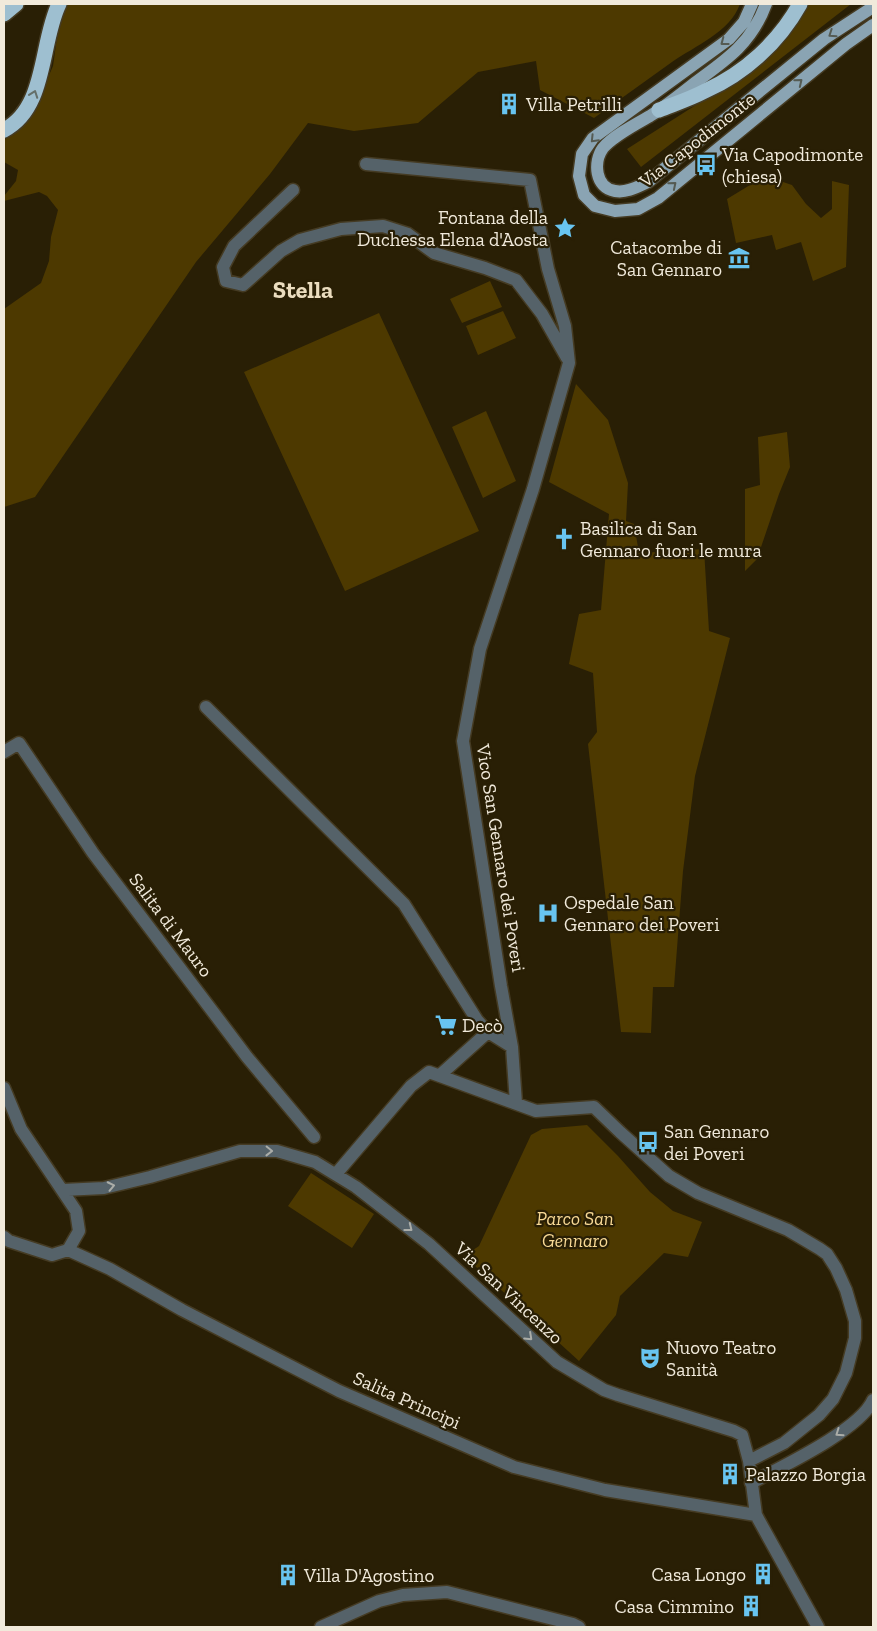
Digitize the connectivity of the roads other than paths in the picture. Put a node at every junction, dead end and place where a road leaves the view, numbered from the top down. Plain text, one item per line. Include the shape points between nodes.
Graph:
1 (16, 4) edge
2 (59, 4) edge
3 (752, 4) edge
4 (766, 4) edge
5 (800, 4) edge
6 (873, 7) edge
7 (4, 14) edge
8 (873, 25) edge
9 (659, 110) junction
10 (4, 130) edge
11 (366, 164) dead end
12 (293, 190) dead end
13 (569, 363) junction
14 (206, 707) dead end
15 (4, 752) edge
16 (488, 1032) junction
17 (512, 1046) junction
18 (434, 1074) junction
19 (4, 1088) edge
20 (516, 1103) junction
21 (314, 1137) dead end
22 (336, 1174) junction
23 (62, 1190) junction
24 (4, 1237) edge
25 (68, 1250) junction
26 (873, 1400) edge
27 (749, 1461) junction
28 (751, 1483) junction
29 (756, 1515) junction
30 (321, 1627) edge
31 (579, 1627) edge
32 (818, 1627) edge

1 - 7 highway
10 -> 2 highway via 20,118 32,100
3 -> 8 main road, Via Capodimonte via 744,22 729,39 593,138 582,154 579,176 584,194 595,206 615,211 638,209 658,198
4 - 9 main road, Via Capodimonte via 756,27 731,56
5 - 9 highway via 780,34 743,69 705,92
6 -> 9 main road, Via Capodimonte via 824,40 648,182 620,192 602,185 597,158 604,147
11 - 13 street via 530,180 548,269 565,326
12 - 13 street via 234,246 223,267 226,281 243,284 281,251 300,240 341,230 383,226 408,234 434,253 516,280 542,314
13 - 17 street, Vico San Gennaro dei Poveri via 533,489 480,649 463,741
14 - 16 street via 404,904 476,1020
15 - 21 street, Salita di Mauro via 19,743 99,861 247,1057
16 - 17 street
16 - 18 street
17 - 20 street, Vico San Gennaro dei Poveri
18 - 20 street
18 - 22 street via 411,1086
19 - 23 street via 21,1129
20 - 27 street via 536,1111 594,1107 669,1176 698,1193 788,1230 827,1254 846,1290 855,1321 846,1373 833,1399 819,1415 784,1443
23 -> 22 street, Via San Vincenzo via 104,1188 150,1178 240,1151 277,1151 315,1162
22 -> 27 street, Via San Vincenzo via 429,1244 557,1362 604,1390 742,1435
23 - 25 street via 76,1211 78,1231
24 - 25 street via 52,1255
25 - 29 street, Salita Principi via 110,1269 339,1391 514,1467 605,1490
26 -> 28 street via 869,1409 839,1434
27 - 28 street, Via San Vincenzo
28 - 29 street, Via San Vincenzo
29 - 32 street, Via San Vincenzo
30 - 31 street via 387,1599 447,1592

